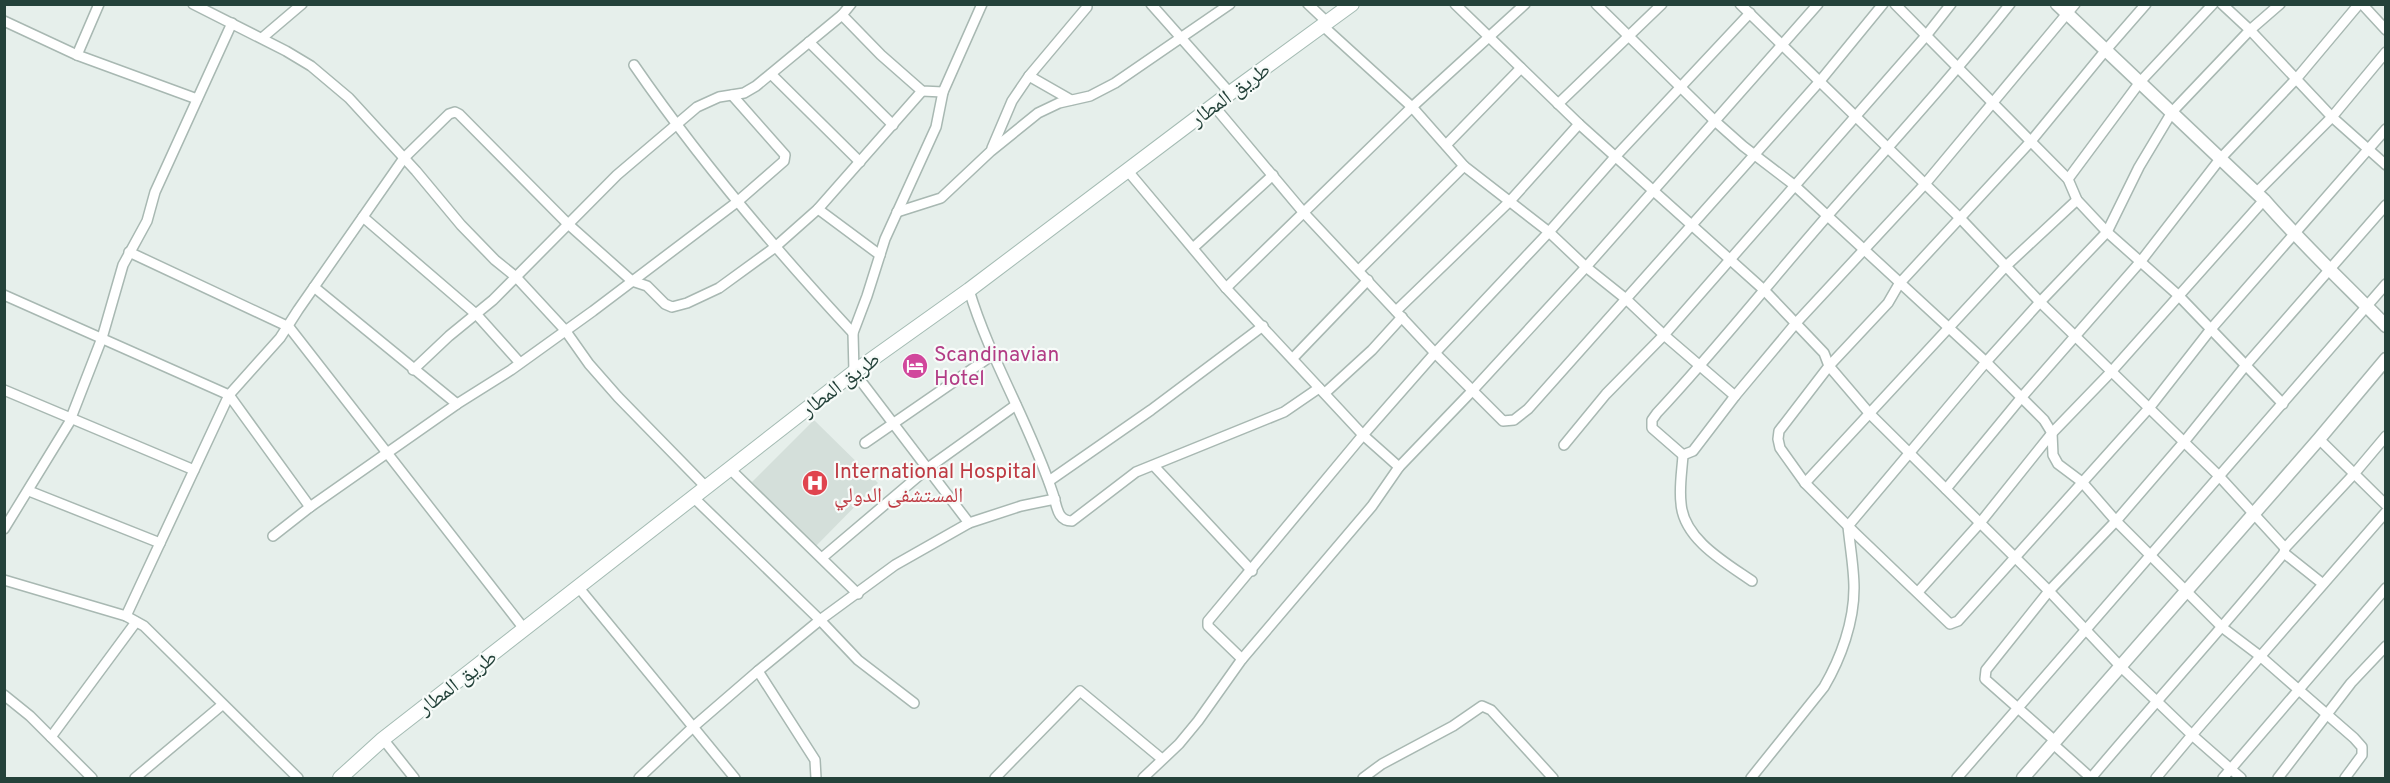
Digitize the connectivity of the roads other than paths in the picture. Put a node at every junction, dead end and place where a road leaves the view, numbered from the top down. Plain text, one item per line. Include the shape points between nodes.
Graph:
1 (99, 4) edge
2 (193, 4) edge
3 (302, 4) edge
4 (851, 4) edge
5 (1151, 4) edge
6 (1230, 4) edge
7 (1308, 4) edge
8 (1352, 4) edge
9 (1455, 4) edge
10 (1525, 4) edge
11 (1596, 4) edge
12 (1662, 4) edge
13 (1818, 4) edge
14 (1883, 4) edge
15 (1895, 4) edge
16 (1951, 4) edge
17 (2010, 4) edge
18 (2057, 4) edge
19 (2146, 4) edge
20 (2212, 4) edge
21 (2222, 4) edge
22 (2280, 4) edge
23 (2360, 4) edge
24 (981, 5) edge
25 (1087, 5) edge
26 (1746, 7) edge
27 (2071, 9) edge
28 (842, 15) junction
29 (4, 21) edge
30 (232, 23) junction
31 (1325, 24) junction
32 (2250, 30) junction
33 (2385, 30) edge
34 (1489, 36) junction
35 (1629, 37) junction
36 (1926, 37) junction
37 (262, 38) junction
38 (1181, 39) junction
39 (809, 42) junction
40 (1783, 46) junction
41 (2104, 51) junction
42 (2385, 52) edge
43 (77, 55) junction
44 (634, 65) dead end
45 (1521, 68) junction
46 (1958, 69) junction
47 (771, 74) junction
48 (1029, 76) junction
49 (2297, 78) junction
50 (1820, 81) junction
51 (2140, 82) junction
52 (1682, 87) junction
53 (922, 91) junction
54 (943, 92) junction
55 (1230, 93) junction
56 (732, 95) junction
57 (197, 99) junction
58 (1071, 100) junction
59 (1995, 103) junction
60 (1558, 104) junction
61 (1214, 106) junction
62 (1412, 107) junction
63 (2172, 112) junction
64 (1857, 115) junction
65 (2332, 117) junction
66 (1716, 122) junction
67 (1579, 124) junction
68 (675, 125) junction
69 (893, 125) junction
70 (2385, 129) edge
71 (2032, 140) junction
72 (1446, 145) junction
73 (1889, 147) junction
74 (2368, 149) junction
75 (991, 151) junction
76 (1755, 155) junction
77 (1615, 157) junction
78 (404, 158) junction
79 (2220, 159) junction
80 (860, 162) junction
81 (2385, 165) edge
82 (1464, 166) junction
83 (1126, 170) junction
84 (1274, 175) junction
85 (2068, 178) junction
86 (1925, 184) junction
87 (1794, 185) junction
88 (1653, 192) junction
89 (2260, 197) junction
90 (2077, 200) junction
91 (1510, 201) junction
92 (737, 202) junction
93 (2385, 205) edge
94 (818, 209) junction
95 (897, 212) junction
96 (1304, 213) junction
97 (1828, 216) junction
98 (363, 217) junction
99 (1960, 218) junction
100 (1692, 224) junction
101 (568, 225) junction
102 (1549, 232) junction
103 (2107, 232) junction
104 (2293, 233) junction
105 (774, 248) junction
106 (1193, 248) junction
107 (1863, 248) junction
108 (129, 252) junction
109 (880, 255) junction
110 (1729, 260) junction
111 (2141, 261) junction
112 (2006, 266) junction
113 (1586, 267) junction
114 (2330, 267) junction
115 (1359, 270) junction
116 (516, 277) junction
117 (1368, 280) junction
118 (632, 281) junction
119 (1899, 284) junction
120 (2385, 284) edge
121 (314, 287) junction
122 (1227, 288) junction
123 (969, 290) junction
124 (1764, 290) junction
125 (4, 295) edge
126 (2178, 295) junction
127 (1626, 299) junction
128 (2040, 302) junction
129 (2367, 307) junction
130 (1399, 314) junction
131 (477, 315) junction
132 (1797, 323) junction
133 (1263, 326) junction
134 (2385, 326) edge
135 (289, 327) junction
136 (1949, 327) junction
137 (2211, 329) junction
138 (565, 330) junction
139 (853, 333) junction
140 (1664, 335) junction
141 (2076, 336) junction
142 (102, 338) junction
143 (1435, 353) junction
144 (994, 354) junction
145 (1293, 358) junction
146 (2385, 359) edge
147 (520, 363) junction
148 (1986, 363) junction
149 (2246, 365) junction
150 (1829, 366) junction
151 (1700, 367) junction
152 (413, 370) junction
153 (854, 372) junction
154 (2111, 372) junction
155 (4, 390) edge
156 (1473, 390) junction
157 (1322, 391) junction
158 (229, 395) junction
159 (1735, 396) junction
160 (2021, 398) junction
161 (2283, 404) junction
162 (457, 405) junction
163 (1016, 405) junction
164 (2150, 407) junction
165 (1870, 414) junction
166 (70, 418) junction
167 (893, 424) junction
168 (2052, 434) junction
169 (1363, 435) junction
170 (2385, 435) edge
171 (2319, 440) junction
172 (2184, 442) junction
173 (865, 443) dead end
174 (1564, 445) dead end
175 (387, 453) junction
176 (1910, 454) junction
177 (1683, 455) junction
178 (1154, 466) junction
179 (1399, 466) junction
180 (928, 468) junction
181 (730, 469) junction
182 (194, 470) junction
183 (2354, 474) junction
184 (2219, 476) junction
185 (1049, 481) junction
186 (2082, 482) junction
187 (1805, 483) junction
188 (706, 488) junction
189 (1946, 489) junction
190 (29, 491) junction
191 (693, 497) junction
192 (1055, 500) junction
193 (2385, 505) edge
194 (310, 507) junction
195 (2385, 512) edge
196 (2254, 513) junction
197 (2116, 521) junction
198 (969, 523) junction
199 (1980, 523) junction
200 (1848, 526) junction
201 (4, 529) edge
202 (273, 536) dead end
203 (160, 543) junction
204 (2285, 551) junction
205 (2151, 554) junction
206 (823, 557) junction
207 (2015, 557) junction
208 (1252, 571) junction
209 (4, 580) edge
210 (1752, 581) dead end
211 (2323, 584) junction
212 (579, 588) junction
213 (2385, 588) edge
214 (2049, 591) junction
215 (2186, 591) junction
216 (1918, 592) junction
217 (858, 594) junction
218 (126, 616) junction
219 (820, 620) junction
220 (136, 622) junction
221 (2223, 628) junction
222 (525, 630) junction
223 (2084, 630) junction
224 (2385, 646) edge
225 (2260, 656) junction
226 (1242, 659) junction
227 (2120, 666) junction
228 (758, 671) junction
229 (2299, 690) junction
230 (4, 695) edge
231 (2157, 700) junction
232 (915, 703) dead end
233 (222, 705) junction
234 (2018, 709) junction
235 (2328, 714) junction
236 (692, 728) junction
237 (2192, 735) junction
238 (51, 737) junction
239 (383, 739) junction
240 (2053, 742) junction
241 (1162, 759) junction
242 (2231, 770) junction
243 (92, 778) edge
244 (135, 778) edge
245 (298, 778) edge
246 (340, 778) edge
247 (414, 778) edge
248 (639, 778) edge
249 (735, 778) edge
250 (816, 778) edge
251 (995, 778) edge
252 (1143, 778) edge
253 (1363, 778) edge
254 (1553, 778) edge
255 (1751, 778) edge
256 (1957, 778) edge
257 (2023, 778) edge
258 (2091, 778) edge
259 (2156, 778) edge
260 (2223, 778) edge
261 (2241, 778) edge
262 (2278, 778) edge
263 (2345, 778) edge

1 - 43 street
2 - 30 street
3 - 37 street
4 - 28 street
5 - 38 street
6 - 38 street
7 - 31 street
8 - 31 main road, طريق المطار
9 - 34 street
10 - 34 street
11 - 35 street
12 - 35 street
13 - 40 street
14 - 50 street
15 - 36 street
16 - 36 street
17 - 46 street
18 - 27 street
19 - 41 street
20 - 51 street
21 - 32 street
22 - 32 street
23 - 33 street
23 - 49 street
24 - 54 street
25 - 48 street
26 - 40 street
26 - 52 street
27 - 41 street
27 - 59 street
28 - 39 street
28 - 53 street
29 - 43 street
30 - 37 street
30 - 57 street
31 - 55 main road, طريق المطار
31 - 62 street
32 - 49 street
32 - 63 street
34 - 45 street
34 - 62 street
35 - 52 street
35 - 60 street
36 - 46 street
36 - 64 street
37 - 78 street via 330,81
38 - 55 street
38 - 58 street via 1116,83
39 - 47 street
39 - 69 street
40 - 50 street
40 - 66 street
41 - 51 street
41 - 71 street
42 - 65 street
43 - 57 street
44 - 68 street
45 - 60 street
45 - 72 street
46 - 59 street
46 - 73 street
47 - 56 street via 744,93
47 - 80 street
48 - 58 street
48 - 75 street via 1012,101
49 - 65 street
49 - 79 street
50 - 64 street
50 - 76 street
51 - 63 street
51 - 85 street
52 - 66 street
52 - 77 street
53 - 54 street
53 - 69 street
54 - 95 street via 936,127
55 - 61 main road, طريق المطار
56 - 68 street via 708,100
56 - 92 street via 785,155
57 - 108 street via 155,192 147,221
58 - 75 street via 1038,113
59 - 71 street
59 - 86 street
60 - 67 street
61 - 83 main road, طريق المطار
61 - 84 street
62 - 72 street
62 - 96 street
63 - 79 street
63 - 103 street via 2133,177
64 - 73 street
64 - 87 street
65 - 74 street
65 - 89 street
66 - 76 street
66 - 88 street
67 - 77 street
67 - 91 street
68 - 92 street
68 - 101 street via 617,175
69 - 80 street
70 - 74 street
71 - 85 street
71 - 99 street
72 - 82 street
73 - 86 street
73 - 97 street
74 - 81 street
74 - 104 street
75 - 95 street via 941,198
76 - 87 street
76 - 100 street
77 - 88 street
77 - 102 street
78 - 98 street
78 - 101 street via 455,112
78 - 116 street via 480,246
79 - 89 street
79 - 111 street
80 - 94 street
82 - 91 street
82 - 115 street
83 - 106 street
83 - 123 main road, طريق المطار
84 - 96 street
84 - 106 street
85 - 90 street
86 - 99 street
86 - 107 street
87 - 97 street
87 - 110 street
88 - 100 street
88 - 113 street
89 - 104 street
89 - 126 street
90 - 103 street
90 - 112 street
91 - 102 street
91 - 130 street
92 - 105 street
92 - 118 street
93 - 114 street
94 - 105 street
94 - 109 street
95 - 109 street
96 - 115 street
96 - 122 street
97 - 107 street
97 - 124 street
98 - 121 street
98 - 131 street
99 - 112 street
99 - 119 street
100 - 110 street
100 - 127 street
101 - 116 street
101 - 118 street
102 - 113 street
102 - 143 street
103 - 111 street
103 - 128 street
104 - 114 street
104 - 137 street
105 - 118 street via 719,288 672,307 647,286
105 - 139 street
106 - 122 street
107 - 119 street
107 - 132 street
108 - 135 street
108 - 142 street
109 - 139 street
110 - 124 street
110 - 140 street
111 - 126 street
111 - 141 street
112 - 128 street
112 - 136 street
113 - 127 street
113 - 156 street
114 - 129 street
114 - 149 street
115 - 117 street
116 - 131 street
116 - 138 street
117 - 130 street
117 - 145 street
118 - 138 street
119 - 136 street
119 - 150 street via 1883,309
120 - 129 street
121 - 135 street
121 - 152 street
122 - 133 street
123 - 144 street
123 - 153 main road, طريق المطار
124 - 132 street
124 - 151 street
125 - 142 street
126 - 137 street
126 - 154 street
127 - 140 street
127 - 156 street via 1514,420 1503,421
128 - 141 street
128 - 148 street
129 - 134 street
129 - 161 street
130 - 143 street
130 - 157 street via 1372,350
131 - 147 street
131 - 152 street
132 - 150 street via 1824,353
132 - 159 street
133 - 145 street
133 - 185 street
135 - 158 street
135 - 175 street
136 - 148 street
136 - 165 street
137 - 149 street
137 - 164 street
138 - 147 street
138 - 188 street via 618,397
139 - 153 street
140 - 151 street
140 - 174 street via 1606,394
141 - 154 street
141 - 160 street
142 - 158 street
142 - 166 street
143 - 156 street
143 - 169 street
144 - 163 street
144 - 167 street
145 - 157 street
146 - 171 street
147 - 162 street
148 - 160 street
148 - 176 street
149 - 161 street
149 - 172 street
150 - 165 street
150 - 187 street via 1779,431 1780,448
151 - 159 street
151 - 177 street via 1657,413 1651,425
152 - 162 street
153 - 167 street
153 - 181 main road, طريق المطار
154 - 164 street
154 - 168 street
155 - 166 street
156 - 179 street
157 - 169 street
157 - 178 street via 1284,412
158 - 182 street
158 - 194 street
159 - 177 street via 1693,451
160 - 168 street via 2044,420
160 - 189 street
161 - 184 street
162 - 175 street
163 - 180 street
163 - 185 street
164 - 172 street
164 - 186 street
165 - 176 street
165 - 187 street
166 - 182 street
166 - 190 street
167 - 173 street
167 - 180 street
168 - 186 street via 2058,464
168 - 199 street
169 - 179 street
169 - 208 street
170 - 183 street
171 - 183 street
171 - 196 street
172 - 184 street
172 - 197 street
175 - 194 street
175 - 222 street
176 - 189 street
176 - 200 street
177 - 210 street via 1684,516 1699,539
178 - 192 street via 1130,476 1072,521 1063,520
178 - 208 street
179 - 226 street via 1372,506
180 - 198 street
180 - 206 street
181 - 188 main road, طريق المطار
181 - 206 street
182 - 203 street
183 - 193 street
183 - 204 street
184 - 196 street
184 - 205 street
185 - 192 street
186 - 197 street
186 - 207 street
187 - 200 street
188 - 191 main road, طريق المطار
189 - 199 street
190 - 201 street
190 - 203 street
191 - 212 main road, طريق المطار
191 - 219 street
192 - 198 street
194 - 202 street
195 - 211 street
196 - 204 street
196 - 215 street
197 - 205 street
197 - 214 street
198 - 217 street via 895,565
199 - 207 street
199 - 216 street
200 - 216 street
200 - 255 street via 1854,588 1852,616 1834,671
203 - 218 street
204 - 211 street
204 - 221 street
205 - 215 street
205 - 223 street
206 - 217 street
207 - 214 street
207 - 216 street via 1953,624
208 - 226 street via 1208,623
209 - 218 street
211 - 225 street
212 - 222 main road, طريق المطار
212 - 236 street
213 - 229 street
214 - 223 street
214 - 234 street via 1984,676
215 - 221 street
215 - 227 street
217 - 219 street
218 - 220 street
219 - 228 street
219 - 232 street via 858,660
220 - 233 street via 158,638
220 - 238 street
221 - 225 street
221 - 231 street
222 - 239 main road, طريق المطار
223 - 227 street
223 - 234 street
224 - 235 street
225 - 229 street
225 - 237 street
226 - 241 street via 1198,721
227 - 231 street
227 - 240 street
228 - 236 street
228 - 250 street via 815,760
229 - 235 street
229 - 242 street
230 - 238 street
231 - 237 street
231 - 258 street
233 - 244 street
233 - 245 street
234 - 240 street
234 - 256 street
235 - 262 street
235 - 263 street via 2362,747 2362,755
236 - 248 street
236 - 249 street
237 - 242 street
237 - 259 street
238 - 243 street
239 - 246 main road, طريق المطار
239 - 247 street
240 - 257 street
240 - 258 street
241 - 251 street via 1080,691
241 - 252 street
242 - 260 street
242 - 261 street
253 - 254 street via 1482,706 1491,710

